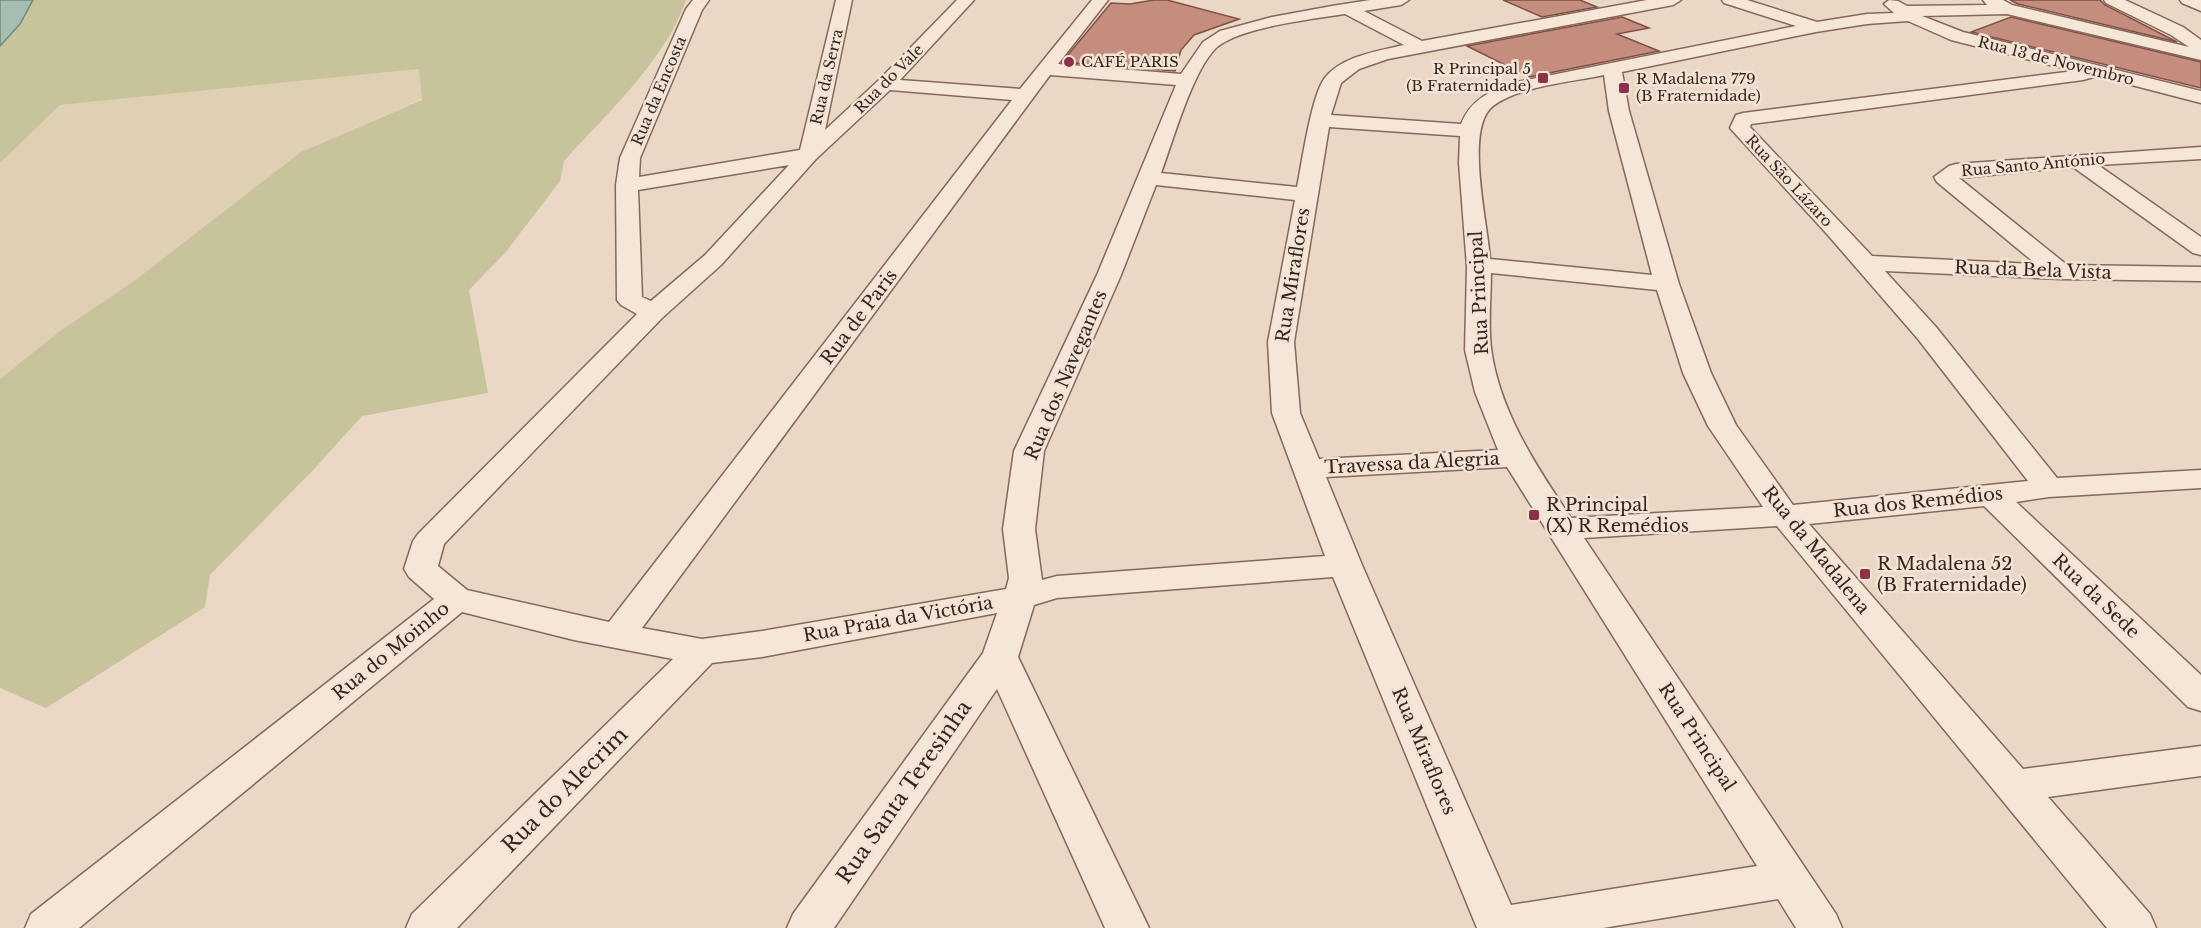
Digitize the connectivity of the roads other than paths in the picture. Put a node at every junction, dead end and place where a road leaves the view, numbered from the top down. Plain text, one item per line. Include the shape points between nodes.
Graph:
1 (701, 0) edge
2 (844, 0) edge
3 (966, 0) edge
4 (1101, 0) edge
5 (1401, 0) edge
6 (1673, 0) edge
7 (1730, 0) edge
8 (1884, 0) edge
9 (1990, 0) edge
10 (2112, 0) edge
11 (2188, 0) edge
12 (2201, 6) edge
13 (1349, 9) junction
14 (2007, 9) junction
15 (1871, 10) edge
16 (1908, 14) junction
17 (1816, 27) junction
18 (1957, 36) junction
19 (1420, 46) junction
20 (2201, 47) edge
21 (2201, 55) edge
22 (1047, 69) junction
23 (1612, 69) junction
24 (2095, 71) junction
25 (1187, 80) junction
26 (886, 84) junction
27 (1025, 96) junction
28 (2201, 97) edge
29 (1320, 120) junction
30 (1471, 131) junction
31 (2201, 153) edge
32 (809, 155) junction
33 (2077, 160) junction
34 (1150, 178) junction
35 (627, 185) junction
36 (1305, 194) junction
37 (2201, 248) edge
38 (1864, 262) junction
39 (1479, 265) junction
40 (2061, 272) junction
41 (2201, 274) edge
42 (1667, 284) junction
43 (653, 313) junction
44 (1516, 458) junction
45 (1307, 468) junction
46 (2200, 479) edge
47 (2049, 488) junction
48 (1991, 496) junction
49 (1785, 516) junction
50 (1563, 530) junction
51 (1345, 564) junction
52 (1018, 598) junction
53 (456, 599) junction
54 (618, 635) junction
55 (702, 652) junction
56 (1000, 657) junction
57 (2201, 697) edge
58 (2201, 762) edge
59 (2015, 786) junction
60 (1788, 879) junction
61 (1498, 927) edge
62 (47, 928) edge
63 (429, 928) edge
64 (809, 928) edge
65 (1127, 928) edge
66 (1820, 928) edge
67 (2134, 928) edge

1 - 35 street, Rua da Encosta via 630,158
2 - 32 street, Rua da Serra
3 - 26 street, Rua do Vale
4 - 22 street, Rua de Paris
5 - 13 street, Rua dos Navegantes
6 - 19 street, Rua Miraflores
7 - 17 street
8 - 16 street, Rua 13 de Novembro
9 - 14 street
10 - 20 street
11 - 12 street
13 - 19 street
13 - 25 street, Rua dos Navegantes via 1250,27 1214,40
14 - 16 street
14 - 21 street
15 - 16 street via 1894,19
15 - 17 street, Rua Principal
15 - 18 street
16 - 18 street, Rua 13 de Novembro
17 - 23 street, Rua Principal
18 - 24 street, Rua 13 de Novembro
19 - 29 street, Rua Miraflores via 1353,65 1332,81
22 - 25 street
22 - 27 street, Rua de Paris
23 - 30 street, Rua Principal via 1524,86 1488,99 1476,113
23 - 42 street, Rua da Madalena via 1619,111
24 - 28 street, Rua 13 de Novembro
24 - 38 street, Rua São Lázaro via 1743,119 1740,128
25 - 34 street, Rua dos Navegantes
26 - 27 street
26 - 32 street, Rua do Vale
27 - 54 street, Rua de Paris
29 - 30 street
29 - 36 street, Rua Miraflores
30 - 39 street, Rua Principal via 1469,154
31 - 33 street, Rua Santo António
32 - 35 street
32 - 43 street, Rua do Vale via 713,260
33 - 37 street
33 - 40 street, Rua Santo António via 1956,171 1945,177
34 - 36 street
34 - 52 street, Rua dos Navegantes via 1029,451 1019,529 1026,578
35 - 43 street, Rua da Encosta via 630,300
36 - 45 street, Rua Miraflores via 1281,342 1286,413
38 - 40 street, Rua da Bela Vista
38 - 47 street, Rua São Lázaro via 1927,333
39 - 42 street
39 - 44 street, Rua Principal via 1478,349 1491,401
40 - 41 street, Rua da Bela Vista
42 - 49 street, Rua da Madalena via 1696,373 1722,426
43 - 53 street, Rua do Moinho via 429,541 421,569
44 - 45 street, Travessa da Alegria
44 - 50 street, Rua Principal
45 - 51 street, Rua Miraflores
46 - 47 street, Rua dos Remédios
47 - 48 street, Rua dos Remédios
48 - 49 street, Rua dos Remédios
48 - 57 street, Rua da Sede
49 - 50 street, Rua dos Remédios
49 - 59 street, Rua da Madalena
50 - 60 street, Rua Principal
51 - 52 street, Rua Praia da Victória via 1057,586
51 - 61 street, Rua Miraflores
52 - 55 street, Rua Praia da Victória
52 - 56 street, Rua dos Navegantes
53 - 54 street, Rua Praia da Victória
53 - 62 street, Rua do Moinho
54 - 55 street, Rua Praia da Victória
55 - 63 street, Rua do Alecrim
56 - 64 street, Rua Santa Teresinha
56 - 65 street
58 - 59 street
59 - 67 street, Rua da Madalena
60 - 61 street
60 - 66 street, Rua Principal

